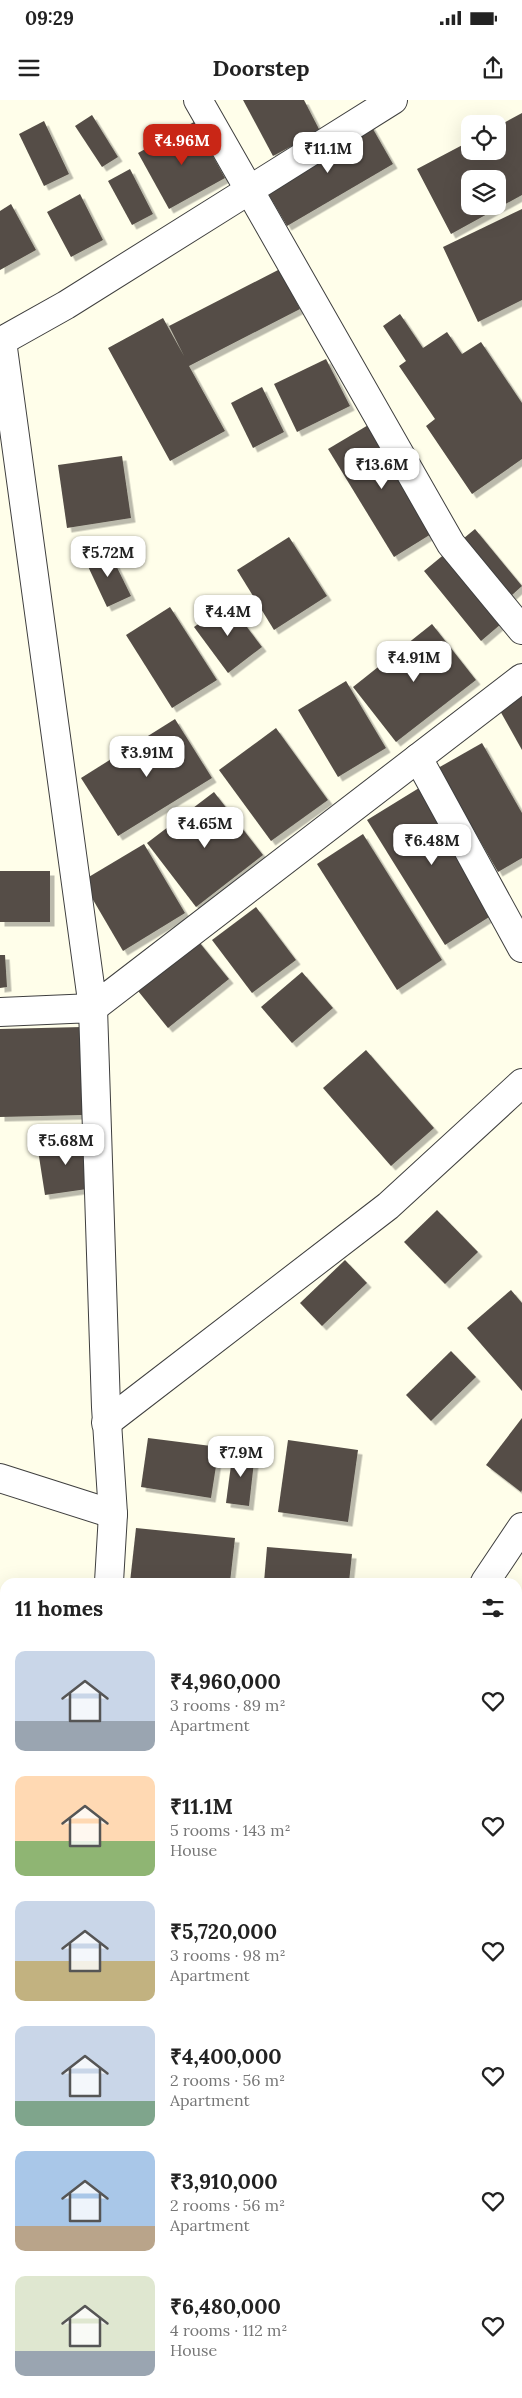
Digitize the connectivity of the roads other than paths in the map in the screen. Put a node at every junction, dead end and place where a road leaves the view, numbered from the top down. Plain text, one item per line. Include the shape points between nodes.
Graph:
1 (198, 100) edge
2 (393, 100) edge
3 (250, 190) junction
4 (1, 341) edge
5 (522, 630) edge
6 (522, 678) edge
7 (418, 758) junction
8 (522, 948) edge
9 (93, 1008) junction
10 (0, 1012) edge
11 (522, 1083) edge
12 (106, 1423) junction
13 (0, 1478) edge
14 (113, 1514) junction
15 (522, 1527) edge
16 (108, 1578) edge
17 (488, 1578) edge

1 - 3 street
2 - 3 street
3 - 4 street via 66,305
3 - 5 street via 450,544
4 - 9 street
6 - 7 street
7 - 8 street
7 - 9 street
9 - 10 street
9 - 12 street
11 - 12 street via 388,1206
12 - 14 street
13 - 14 street
14 - 16 street
15 - 17 street

